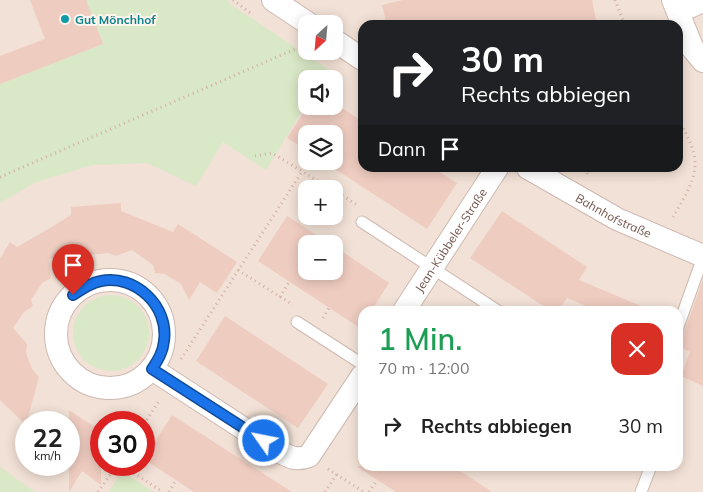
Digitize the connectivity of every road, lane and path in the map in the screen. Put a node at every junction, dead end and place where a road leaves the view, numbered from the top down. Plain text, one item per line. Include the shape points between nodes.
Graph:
1 (616, 0) edge
2 (278, 1) edge
3 (703, 1) edge
4 (675, 6) edge
5 (298, 16) edge
6 (623, 20) edge
7 (681, 20) edge
8 (683, 26) edge
9 (343, 46) edge
10 (298, 47) edge
11 (358, 57) edge
12 (703, 61) edge
13 (683, 129) edge
14 (254, 156) dead end
15 (298, 167) edge
16 (303, 170) joint
17 (494, 172) edge
18 (535, 172) edge
19 (0, 177) edge
20 (318, 180) edge
21 (672, 220) dead end
22 (362, 222) dead end
23 (703, 256) edge
24 (432, 269) junction
25 (289, 282) dead end
26 (280, 297) dead end
27 (407, 306) edge
28 (490, 306) edge
29 (683, 313) edge
30 (297, 322) dead end
31 (358, 361) edge
32 (160, 374) junction
33 (358, 382) edge
34 (309, 456) junction
35 (649, 471) edge
36 (337, 474) junction
37 (109, 476) edge
38 (138, 476) edge
39 (176, 480) dead end
40 (377, 480) dead end
41 (98, 492) edge
42 (163, 492) edge
43 (169, 492) edge
44 (325, 492) edge
45 (364, 492) edge
46 (369, 492) edge
47 (641, 492) edge

1 - 6 path
2 - 5 street
3 - 4 street
4 - 7 street
8 - 12 street via 692,49
9 - 11 street
10 - 19 path
13 - 21 path via 696,162 689,186
14 - 15 path via 272,152
16 - 20 path
16 - 32 path
17 - 24 street, Jean-Kübbeler-Straße
18 - 23 street, Bahnhofstraße via 617,219
22 - 24 lane
23 - 29 lane
24 - 27 street, Jean-Kübbeler-Straße
24 - 28 lane
25 - 26 path
30 - 31 lane
32 - 32 street via 164,323 158,307 148,295 134,285 118,281 102,281 73,295 63,308 56,338 68,368 80,379 94,386 110,388
32 - 34 street via 278,451 301,459
33 - 34 street
34 - 36 path
35 - 47 lane
36 - 44 path
36 - 45 path
37 - 41 path
38 - 42 path
39 - 43 path
40 - 46 path

